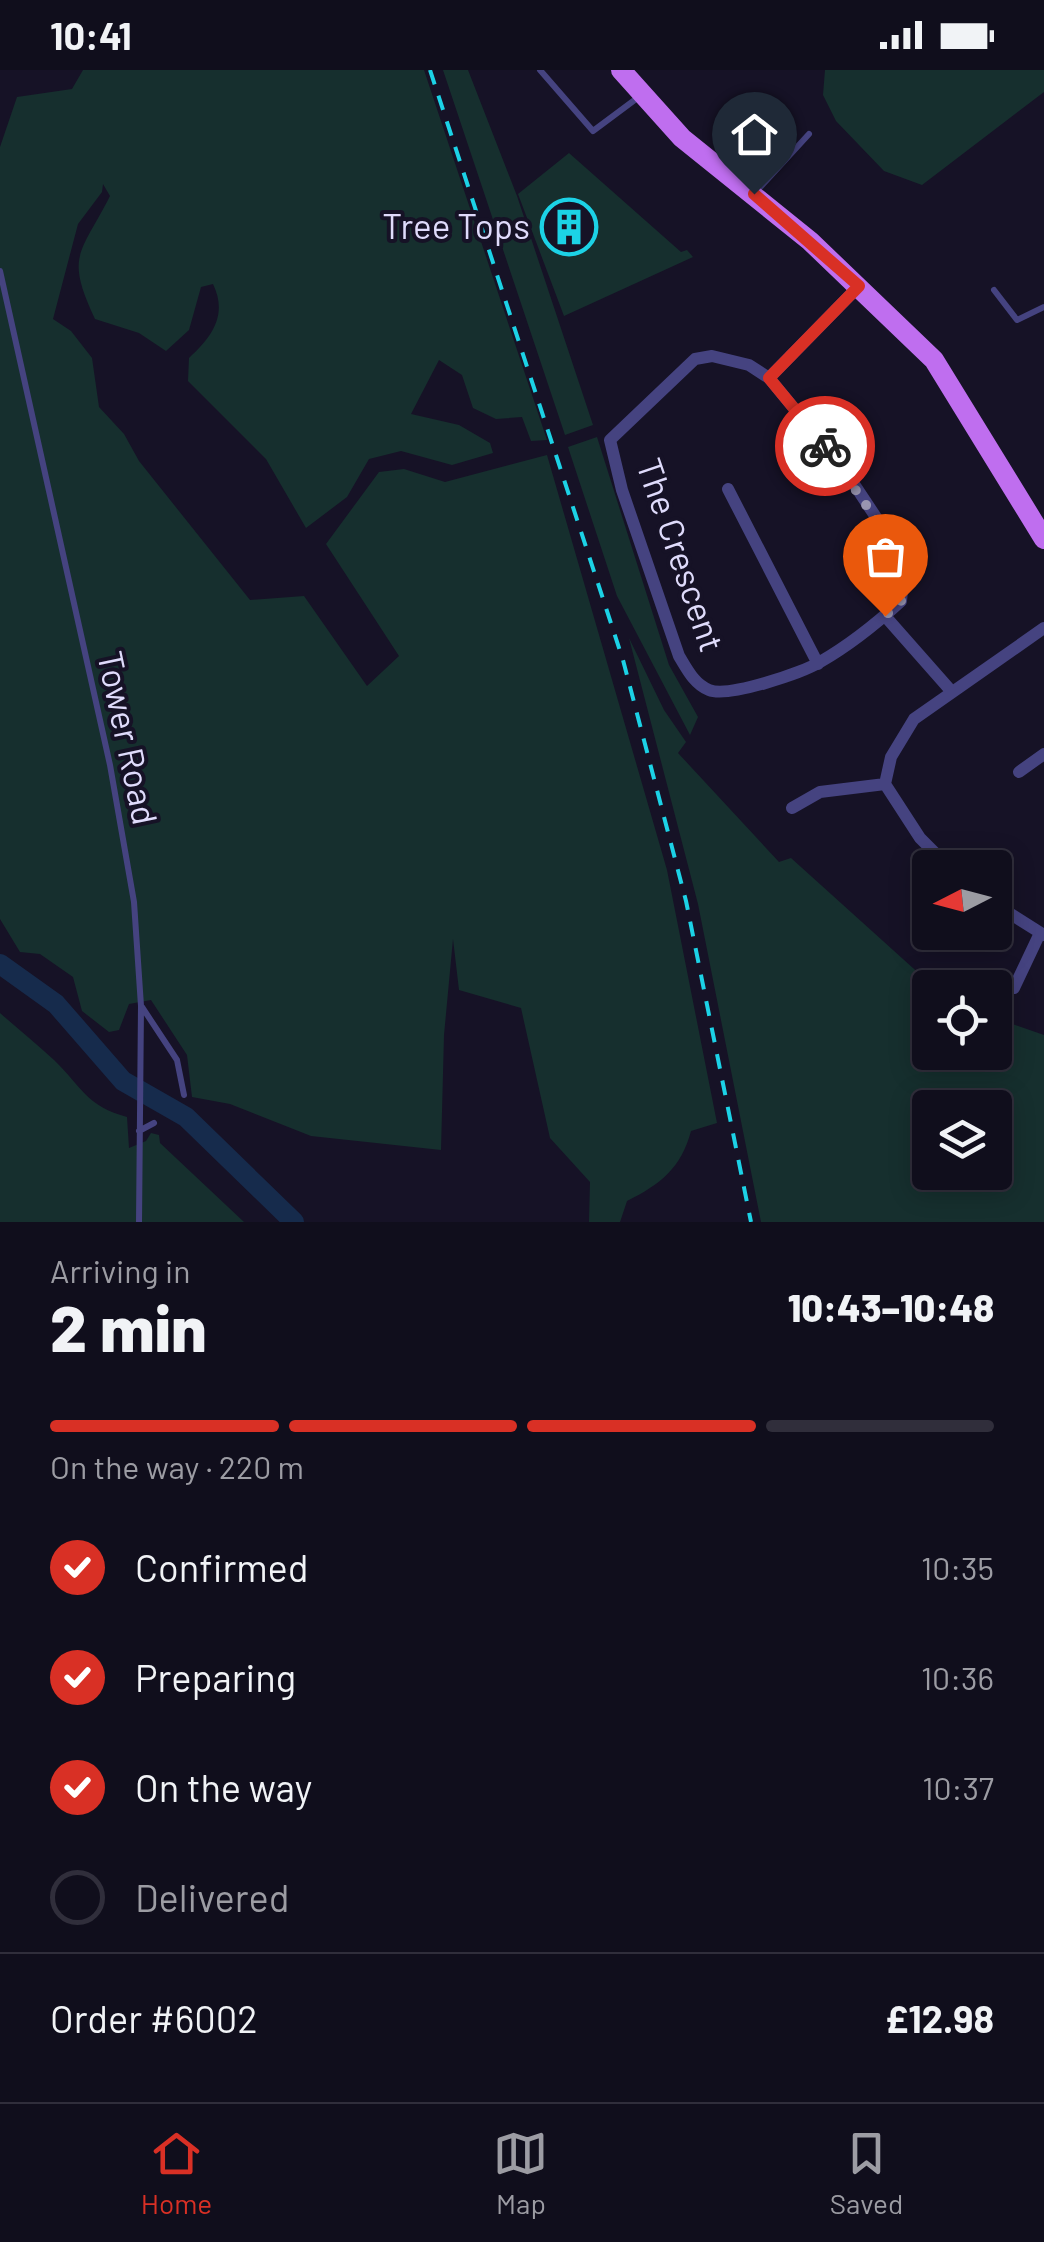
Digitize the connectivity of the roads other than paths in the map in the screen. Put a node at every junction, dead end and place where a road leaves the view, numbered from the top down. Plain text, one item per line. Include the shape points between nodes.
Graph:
1 (540, 70) edge
2 (621, 70) edge
3 (640, 95) junction
4 (809, 134) dead end
5 (754, 194) junction
6 (0, 271) edge
7 (859, 286) junction
8 (994, 290) dead end
9 (1044, 307) edge
10 (769, 378) junction
11 (728, 489) dead end
12 (1043, 537) edge
13 (885, 616) junction
14 (1044, 628) edge
15 (818, 664) junction
16 (952, 692) junction
17 (1044, 754) edge
18 (1020, 772) dead end
19 (885, 784) junction
20 (792, 808) dead end
21 (932, 850) edge
22 (1012, 915) edge
23 (1042, 934) edge
24 (1014, 988) dead end
25 (141, 1006) junction
26 (184, 1095) dead end
27 (154, 1122) dead end
28 (140, 1131) junction
29 (139, 1222) edge

1 - 3 lane via 593,131
2 - 3 main road
3 - 5 main road
4 - 5 lane
5 - 7 main road
6 - 25 lane, Tower Road via 110,765 134,902
7 - 10 street
7 - 12 main road via 934,360
8 - 9 lane via 1014,319
10 - 13 street, The Crescent via 844,469 905,561 901,601
10 - 15 street, The Crescent via 734,359 695,359 610,440 692,679 711,692 733,692
11 - 15 street
13 - 15 street, The Crescent
13 - 16 street
14 - 16 street
16 - 19 street via 914,719 890,757
17 - 18 street
19 - 20 street via 820,792
19 - 21 street
22 - 23 street
23 - 24 street
25 - 26 lane via 176,1060
25 - 28 lane, Tower Road
27 - 28 lane
28 - 29 lane, Tower Road

